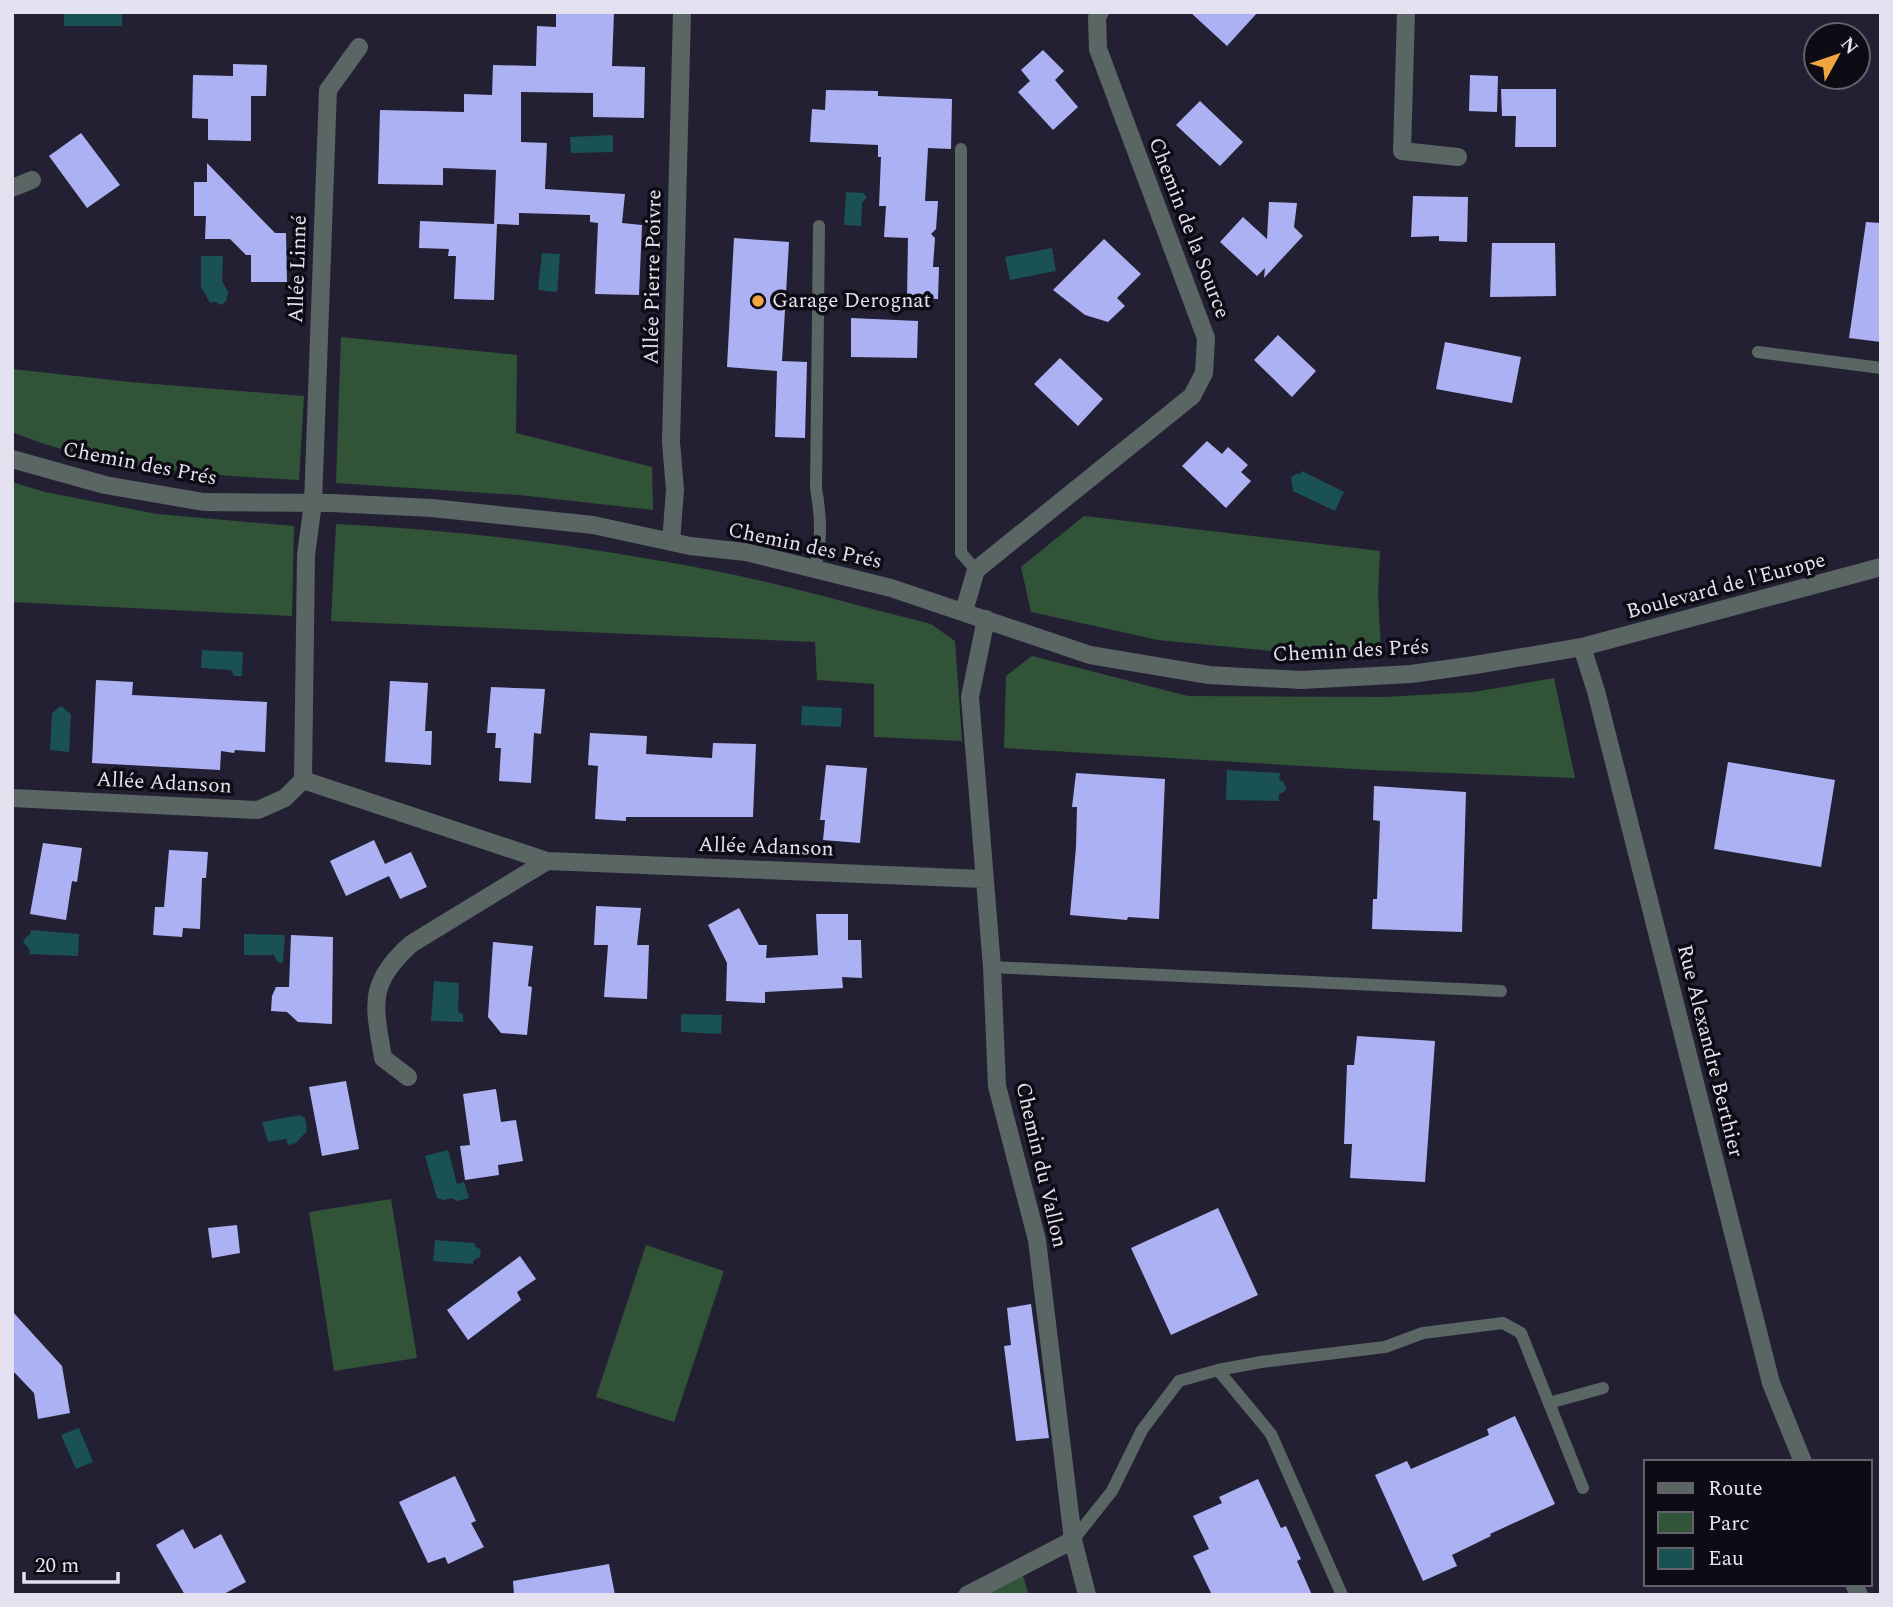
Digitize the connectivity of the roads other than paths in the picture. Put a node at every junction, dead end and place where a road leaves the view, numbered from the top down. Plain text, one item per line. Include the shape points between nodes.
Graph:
1 (682, 12) edge
2 (1100, 12) edge
3 (1406, 12) edge
4 (359, 47) dead end
5 (961, 149) dead end
6 (1458, 158) dead end
7 (32, 180) dead end
8 (12, 188) edge
9 (819, 226) dead end
10 (1758, 352) dead end
11 (1881, 368) edge
12 (12, 459) edge
13 (313, 503) junction
14 (671, 542) junction
15 (1881, 567) edge
16 (814, 568) junction
17 (976, 570) junction
18 (964, 611) junction
19 (986, 619) junction
20 (1582, 647) junction
21 (303, 780) junction
22 (12, 798) edge
23 (547, 861) junction
24 (983, 879) junction
25 (992, 967) junction
26 (1501, 991) dead end
27 (408, 1077) dead end
28 (1218, 1370) junction
29 (1603, 1388) dead end
30 (1549, 1403) junction
31 (1802, 1460) edge
32 (1583, 1488) dead end
33 (1073, 1539) junction
34 (967, 1595) edge
35 (1087, 1595) edge
36 (1342, 1595) edge

1 - 14 street, Allée Pierre Poivre
2 - 17 street, Chemin de la Source via 1098,49 1206,338 1204,373 1192,396
3 - 6 street via 1402,151
4 - 13 street, Allée Linné via 328,90
5 - 17 lane via 961,553
7 - 8 street
9 - 16 lane via 816,488 821,522
10 - 11 lane
12 - 13 street, Chemin des Prés via 105,485 204,502
13 - 14 street, Chemin des Prés via 432,508 593,525
13 - 21 street via 306,555
14 - 16 street, Chemin des Prés via 746,552
15 - 20 street, Boulevard de l'Europe
16 - 18 street, Chemin des Prés
17 - 18 street
18 - 19 street, Chemin des Prés
19 - 20 street, Chemin des Prés via 1090,655 1209,675 1301,680 1411,674
19 - 24 street, Chemin du Vallon via 970,697
20 - 31 street, Rue Alexandre Berthier via 1771,1384
21 - 22 street, Allée Adanson via 285,798 258,810
21 - 23 street, Allée Adanson
23 - 24 street, Allée Adanson
23 - 27 street via 411,944 392,962 377,988 377,1018 383,1058
24 - 25 street, Chemin du Vallon
25 - 26 lane
25 - 33 street, Chemin du Vallon via 998,1086 1037,1240
28 - 30 lane via 1385,1347 1423,1333 1503,1323 1521,1333
28 - 33 lane via 1180,1381 1142,1430 1112,1491
28 - 36 lane via 1271,1434
29 - 30 lane
30 - 32 lane
33 - 34 street
33 - 35 street, Chemin du Vallon

